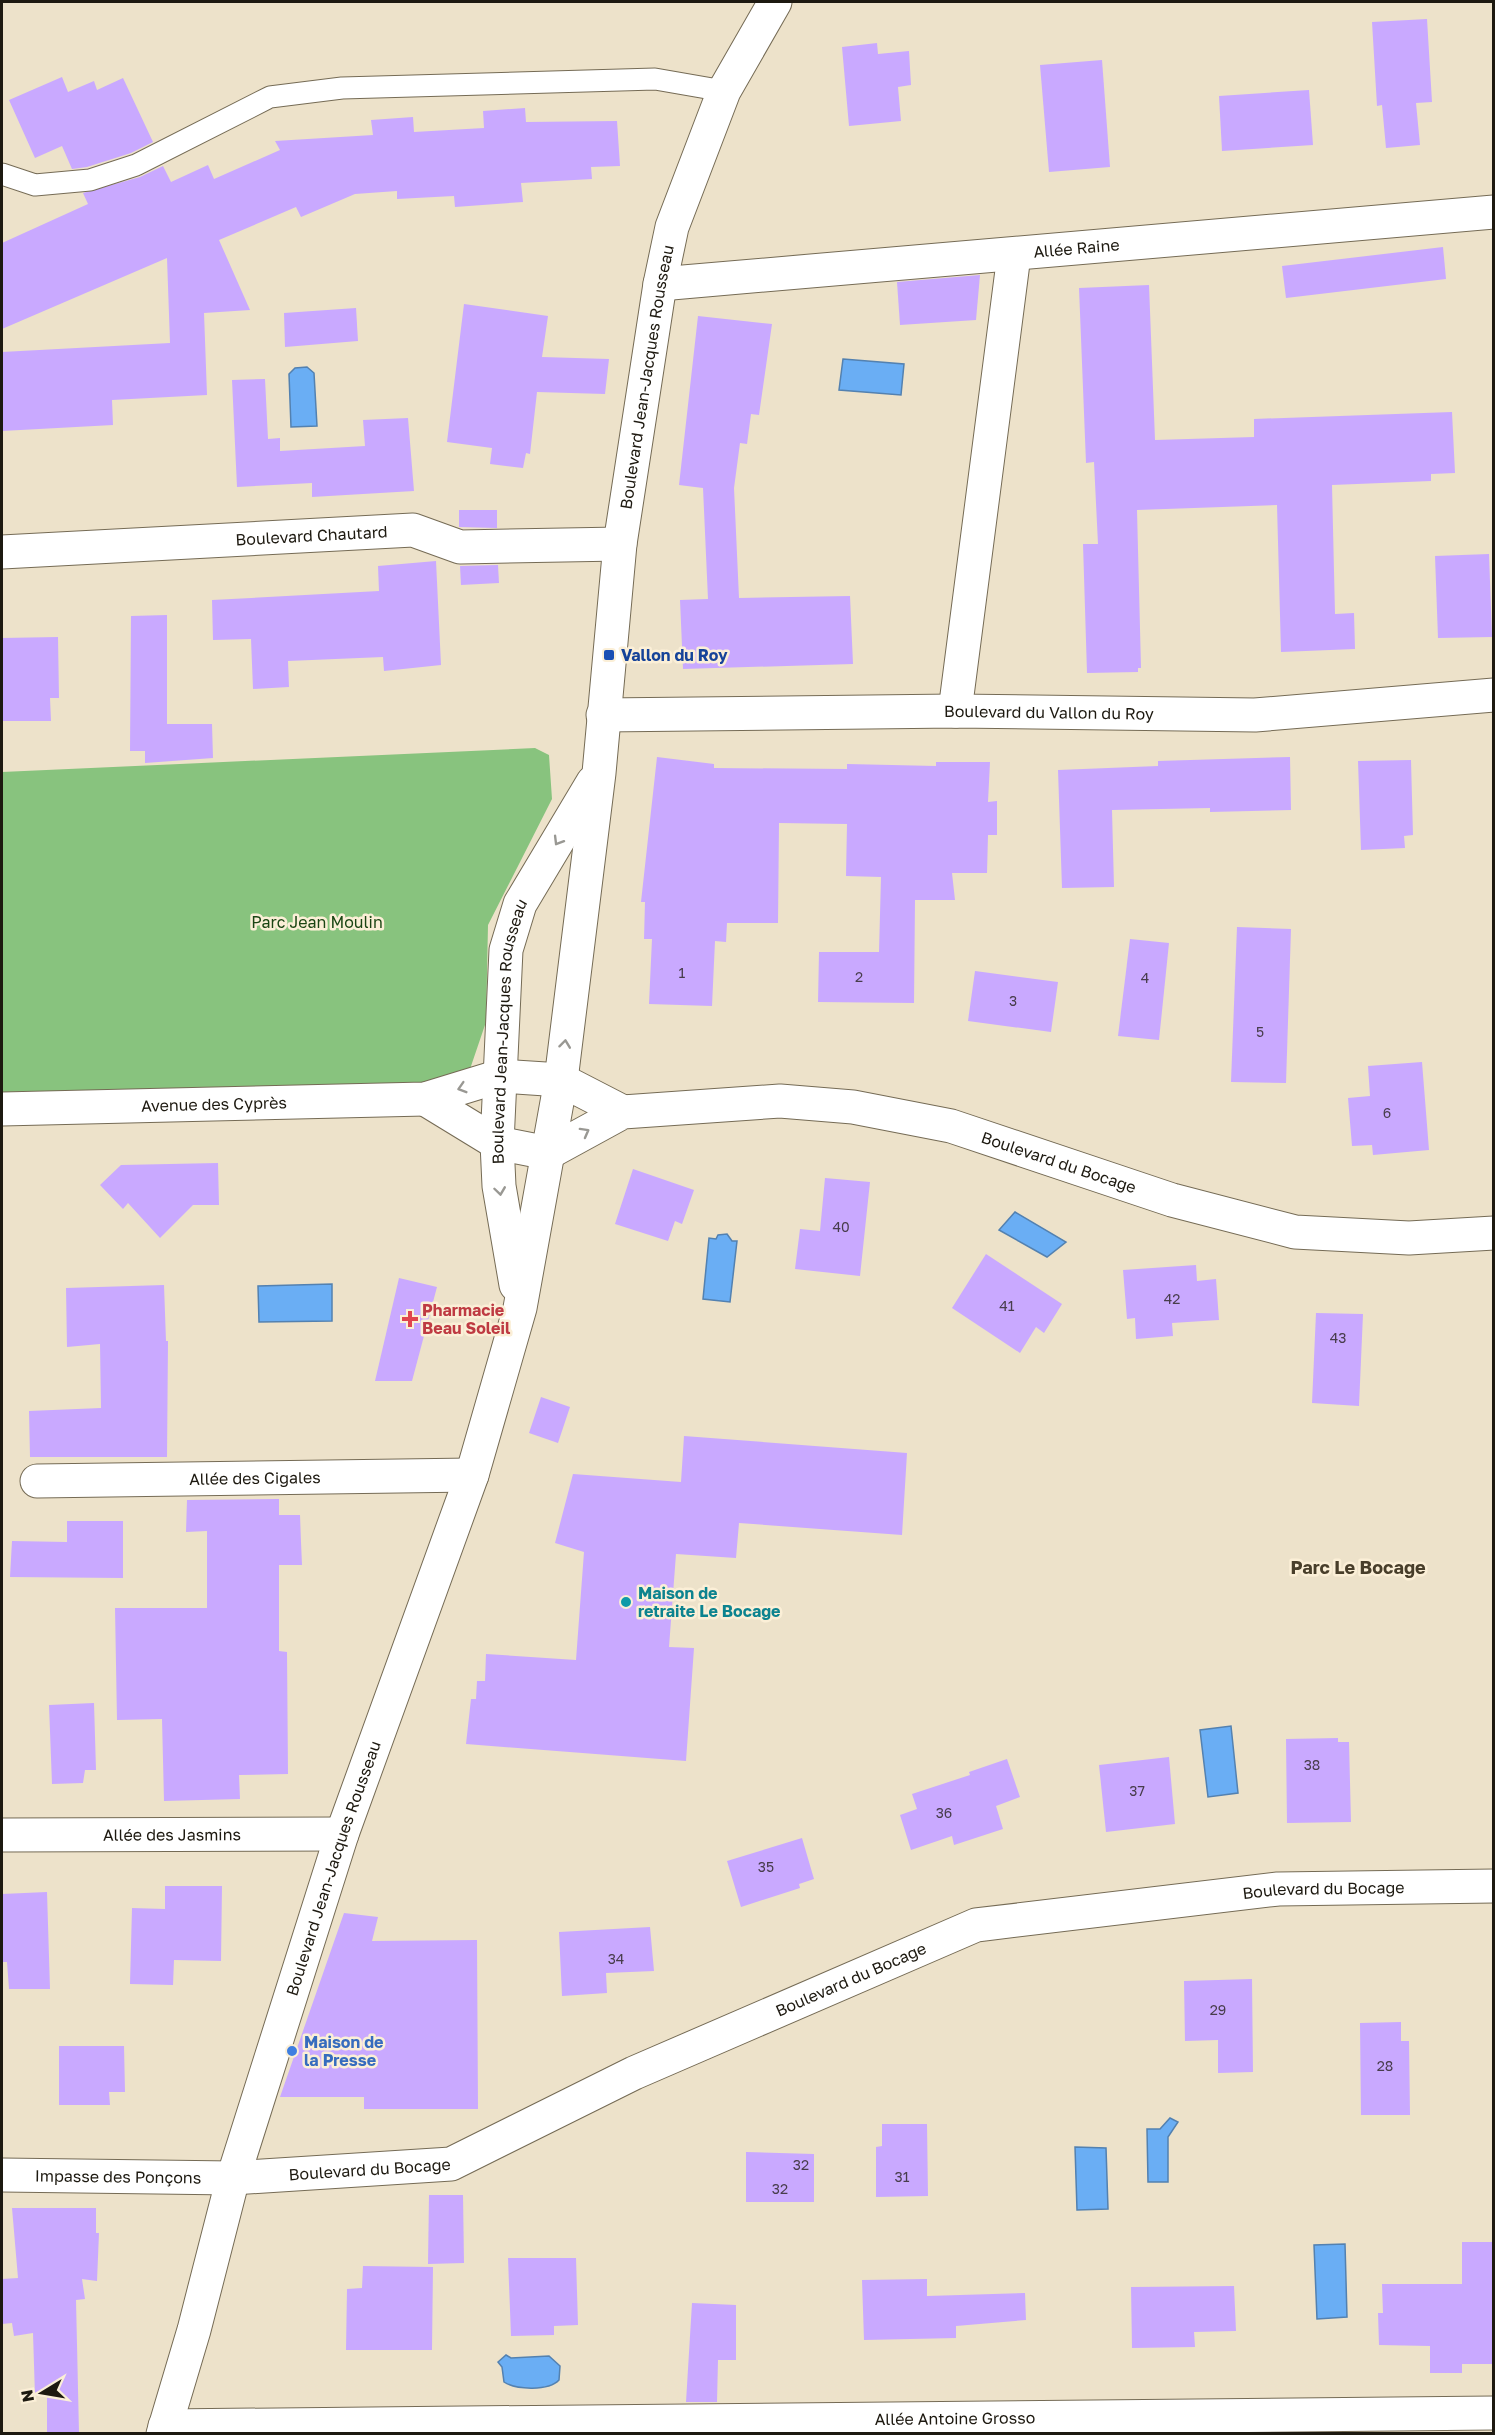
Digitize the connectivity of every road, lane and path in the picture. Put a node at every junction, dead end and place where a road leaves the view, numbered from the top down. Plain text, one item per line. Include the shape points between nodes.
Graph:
1 (775, 2) edge
2 (724, 91) junction
3 (2, 174) edge
4 (1494, 212) edge
5 (1014, 255) junction
6 (660, 284) junction
7 (620, 544) junction
8 (2, 552) edge
9 (1494, 695) edge
10 (955, 711) junction
11 (603, 715) junction
12 (599, 772) junction
13 (500, 1076) junction
14 (561, 1080) junction
15 (425, 1099) junction
16 (2, 1109) edge
17 (623, 1112) junction
18 (496, 1143) junction
19 (548, 1153) junction
20 (1494, 1233) edge
21 (520, 1308) junction
22 (472, 1475) junction
23 (37, 1481) dead end
24 (342, 1834) junction
25 (2, 1835) edge
26 (1494, 1886) edge
27 (2, 2175) edge
28 (234, 2178) junction
29 (1494, 2413) edge
30 (164, 2430) edge

1 - 2 street, Boulevard Jean-Jacques Rousseau
2 - 3 lane via 655,79 342,88 270,97 136,165 90,180 35,185
2 - 6 street, Boulevard Jean-Jacques Rousseau via 672,226
4 - 5 street, Allée Raine
5 - 6 street, Allée Raine
5 - 10 street
6 - 7 street, Boulevard Jean-Jacques Rousseau
7 - 8 street, Boulevard Chautard via 460,547 413,530
7 - 11 street, Boulevard Jean-Jacques Rousseau
9 - 10 street, Boulevard du Vallon du Roy via 1255,715
10 - 11 street, Boulevard du Vallon du Roy
11 - 12 street, Boulevard Jean-Jacques Rousseau
12 -> 13 street, Boulevard Jean-Jacques Rousseau via 520,904 506,950
14 -> 12 street, Boulevard Jean-Jacques Rousseau
13 - 14 street, Avenue des Cyprès
13 -> 15 street, Avenue des Cyprès
13 - 18 street, Boulevard Jean-Jacques Rousseau
14 - 17 street
14 - 19 street, Boulevard Jean-Jacques Rousseau
15 - 16 street, Avenue des Cyprès
15 - 18 street
19 -> 17 street, Boulevard du Bocage
17 - 20 street, Boulevard du Bocage via 780,1101 853,1107 951,1126 1172,1200 1295,1232 1409,1238
18 - 19 street
18 -> 21 street, Boulevard Jean-Jacques Rousseau via 499,1186
19 - 21 street, Boulevard Jean-Jacques Rousseau
21 - 22 street, Boulevard Jean-Jacques Rousseau
22 - 23 street, Allée des Cigales
22 - 24 street, Boulevard Jean-Jacques Rousseau
24 - 25 street, Allée des Jasmins
24 - 28 street, Boulevard Jean-Jacques Rousseau
26 - 28 street, Boulevard du Bocage via 1278,1889 976,1925 634,2073 451,2164
27 - 28 street, Impasse des Ponçons
28 - 30 street, Boulevard Jean-Jacques Rousseau
29 - 30 street, Allée Antoine Grosso

